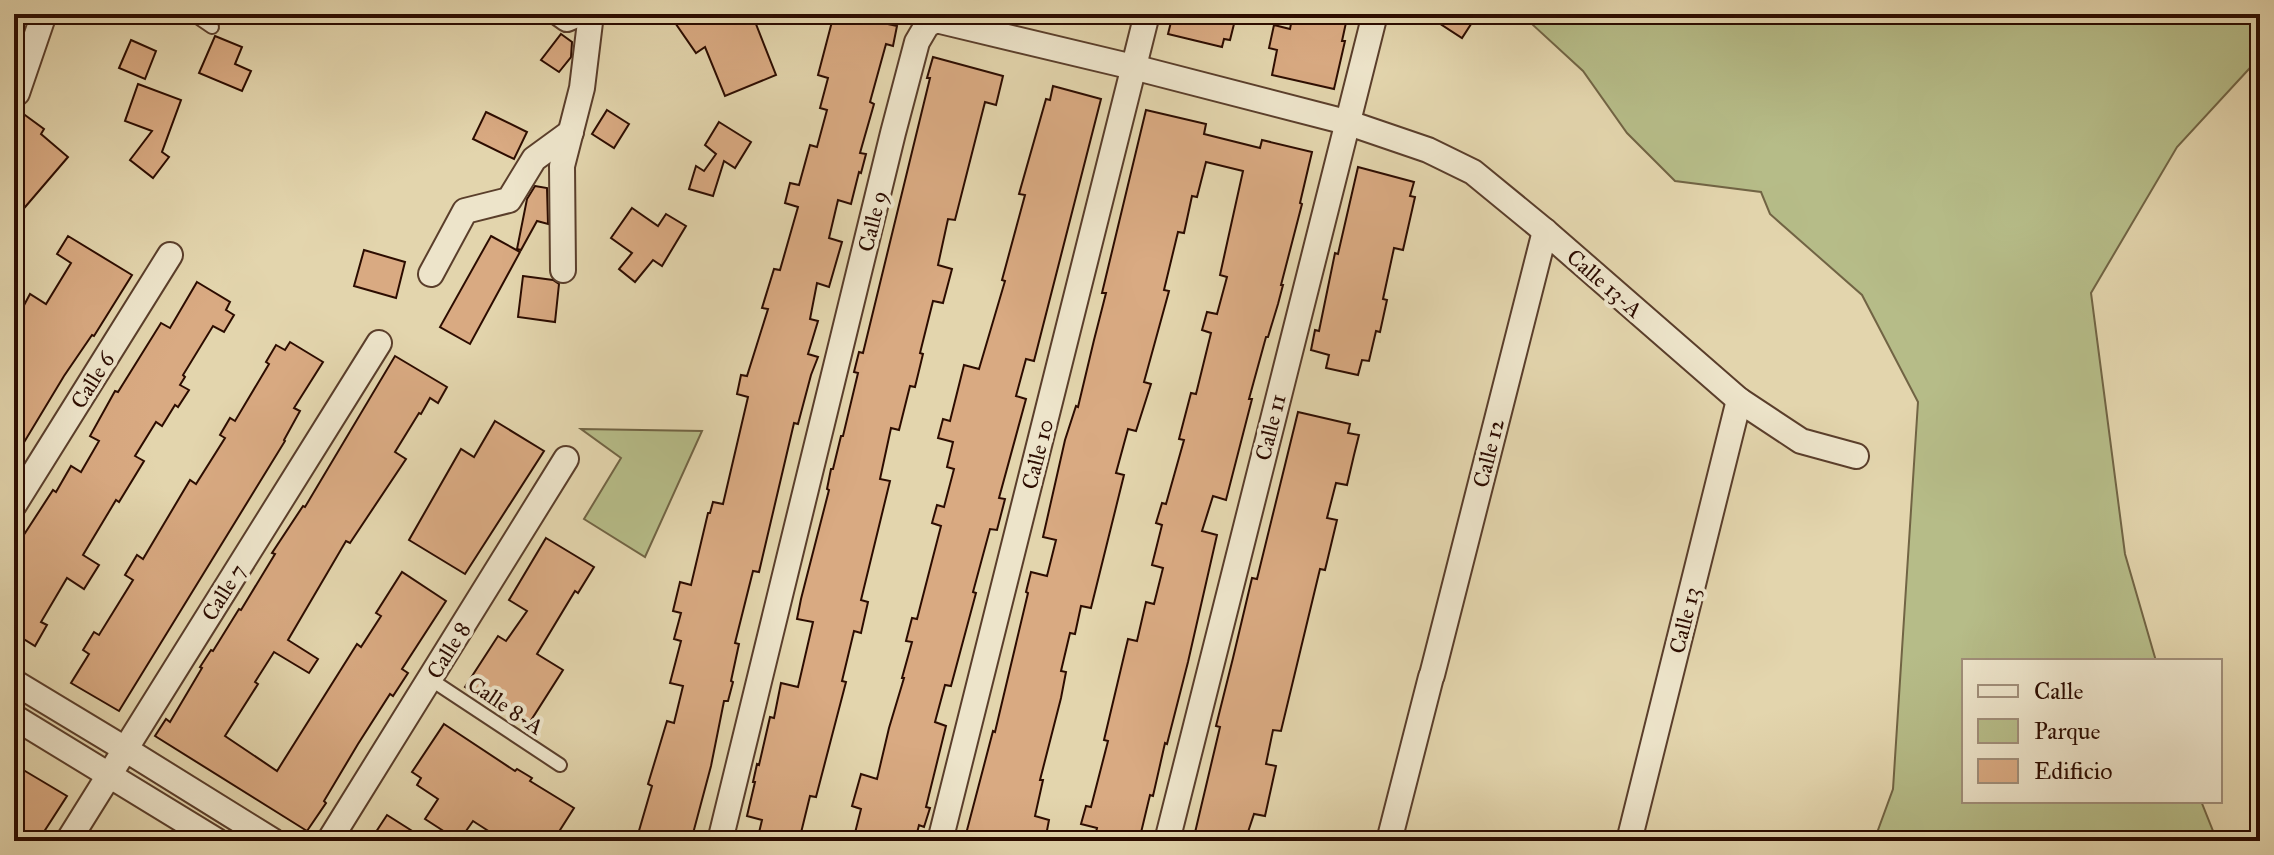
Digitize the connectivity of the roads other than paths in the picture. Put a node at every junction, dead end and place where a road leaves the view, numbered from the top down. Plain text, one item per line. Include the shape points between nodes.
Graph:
1 (44, 14) edge
2 (193, 14) edge
3 (560, 14) edge
4 (579, 14) edge
5 (591, 14) edge
6 (1147, 14) edge
7 (1375, 14) edge
8 (212, 27) dead end
9 (1133, 67) junction
10 (14, 92) edge
11 (1346, 122) junction
12 (571, 132) junction
13 (1545, 231) junction
14 (170, 255) dead end
15 (563, 270) dead end
16 (431, 274) dead end
17 (379, 343) dead end
18 (1739, 400) junction
19 (1856, 456) dead end
20 (566, 459) dead end
21 (14, 505) edge
22 (430, 679) junction
23 (14, 682) edge
24 (14, 717) edge
25 (125, 749) junction
26 (560, 765) dead end
27 (110, 774) junction
28 (68, 841) edge
29 (217, 841) edge
30 (273, 841) edge
31 (329, 841) edge
32 (720, 841) edge
33 (940, 841) edge
34 (1167, 841) edge
35 (1389, 841) edge
36 (1629, 841) edge

1 - 10 street
2 - 8 lane
3 - 4 street via 567,19
5 - 12 street
6 - 9 street, Calle 10
7 - 11 street, Calle 11
9 - 11 street, Calle 9
9 - 32 street, Calle 9 via 936,20 917,42
9 - 33 street, Calle 10
11 - 13 street, Calle 13-A via 1473,172
11 - 34 street, Calle 11
12 - 15 street via 562,166
12 - 16 street via 534,159 509,200 465,211
13 - 18 street, Calle 13-A
13 - 35 street, Calle 12
14 - 21 street, Calle 6
17 - 25 street, Calle 7
18 - 19 street, Calle 13-A via 1801,441
18 - 36 street, Calle 13
20 - 22 street, Calle 8
22 - 26 lane, Calle 8-A
22 - 31 street, Calle 8
23 - 25 street
24 - 27 street
25 - 27 street, Calle 7
25 - 30 street
27 - 28 street, Calle 7
27 - 29 street

